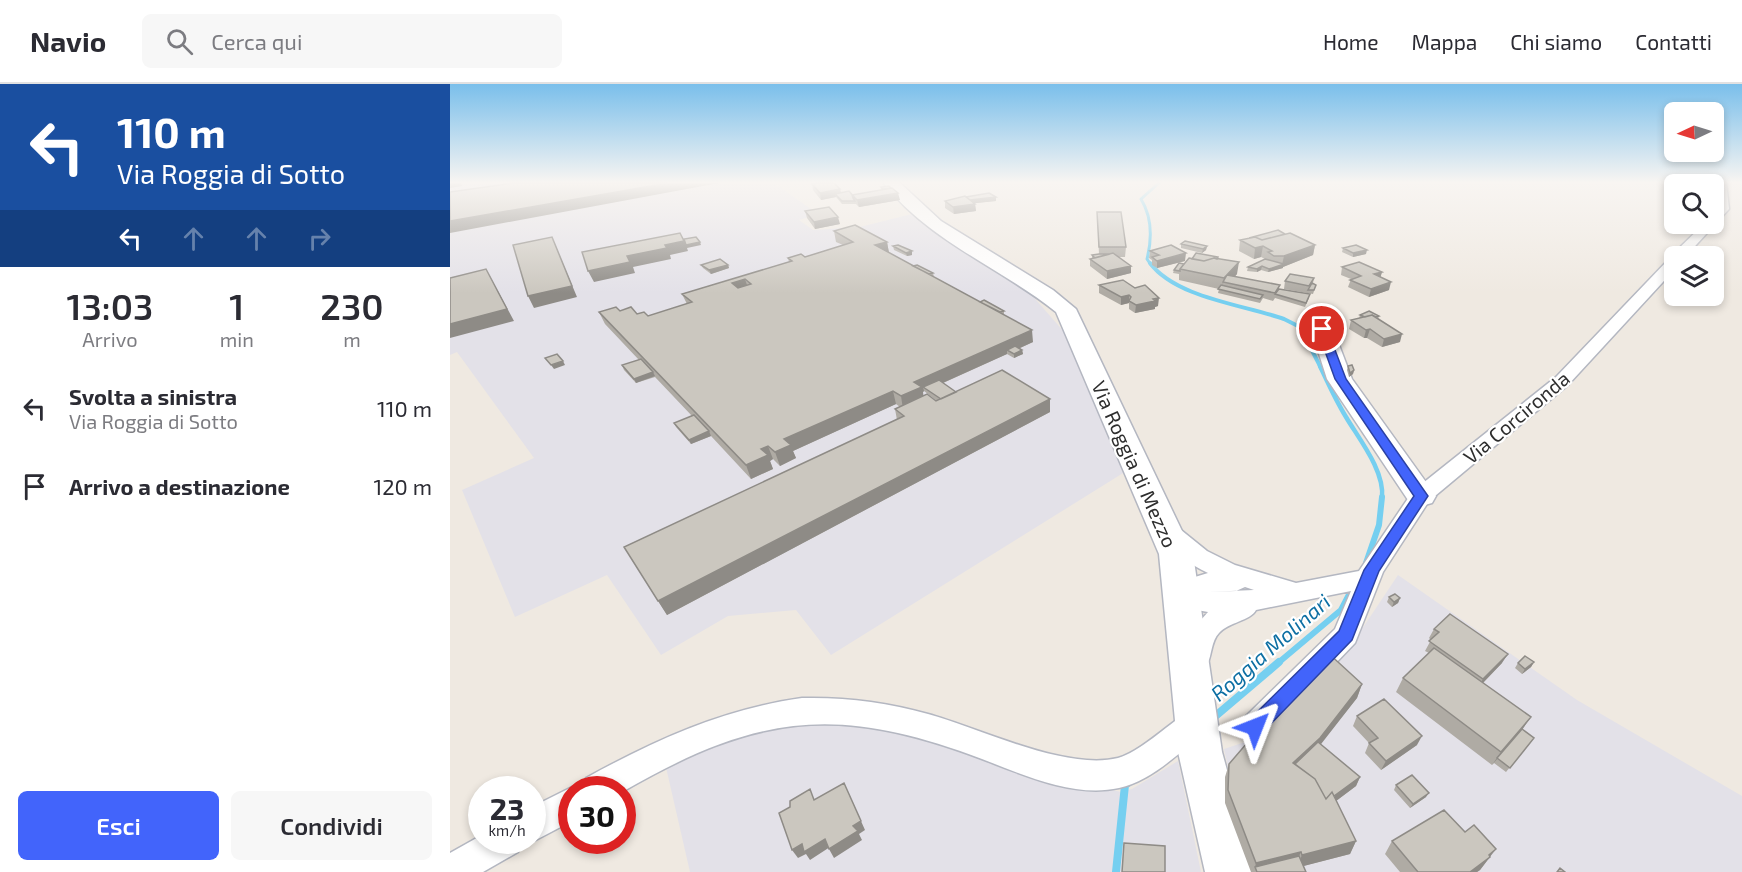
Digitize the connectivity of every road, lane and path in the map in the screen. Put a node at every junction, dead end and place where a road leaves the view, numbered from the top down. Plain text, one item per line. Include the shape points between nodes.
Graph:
1 (928, 219) edge
2 (1700, 234) edge
3 (1689, 246) edge
4 (1664, 273) edge
5 (1322, 329) dead end
6 (1421, 496) junction
7 (1164, 527) junction
8 (1368, 579) junction
9 (1181, 591) junction
10 (1295, 591) junction
11 (1196, 722) junction
12 (1255, 727) dead end
13 (622, 776) edge
14 (482, 854) edge
15 (450, 872) edge
16 (1230, 872) edge

1 - 7 street, Via Roggia di Mezzo via 1065,309
2 - 3 street
4 - 6 street, Via Corcironda via 1562,381
5 - 6 street via 1340,379
6 - 8 street, Via Corcironda
7 - 9 street, Via Roggia di Mezzo via 1176,554
7 - 10 street via 1188,552 1213,568 1237,578
8 - 10 street
8 - 12 street, Via Corcironda via 1346,635
9 - 10 street via 1201,601 1217,603 1244,602
9 - 11 street, Via Roggia di Mezzo
10 - 11 street via 1220,616 1205,629 1198,654
11 - 13 street via 1124,773 1093,777 1023,760 884,716 796,711 708,731
11 - 16 street, Via Roggia di Mezzo
14 - 15 street

